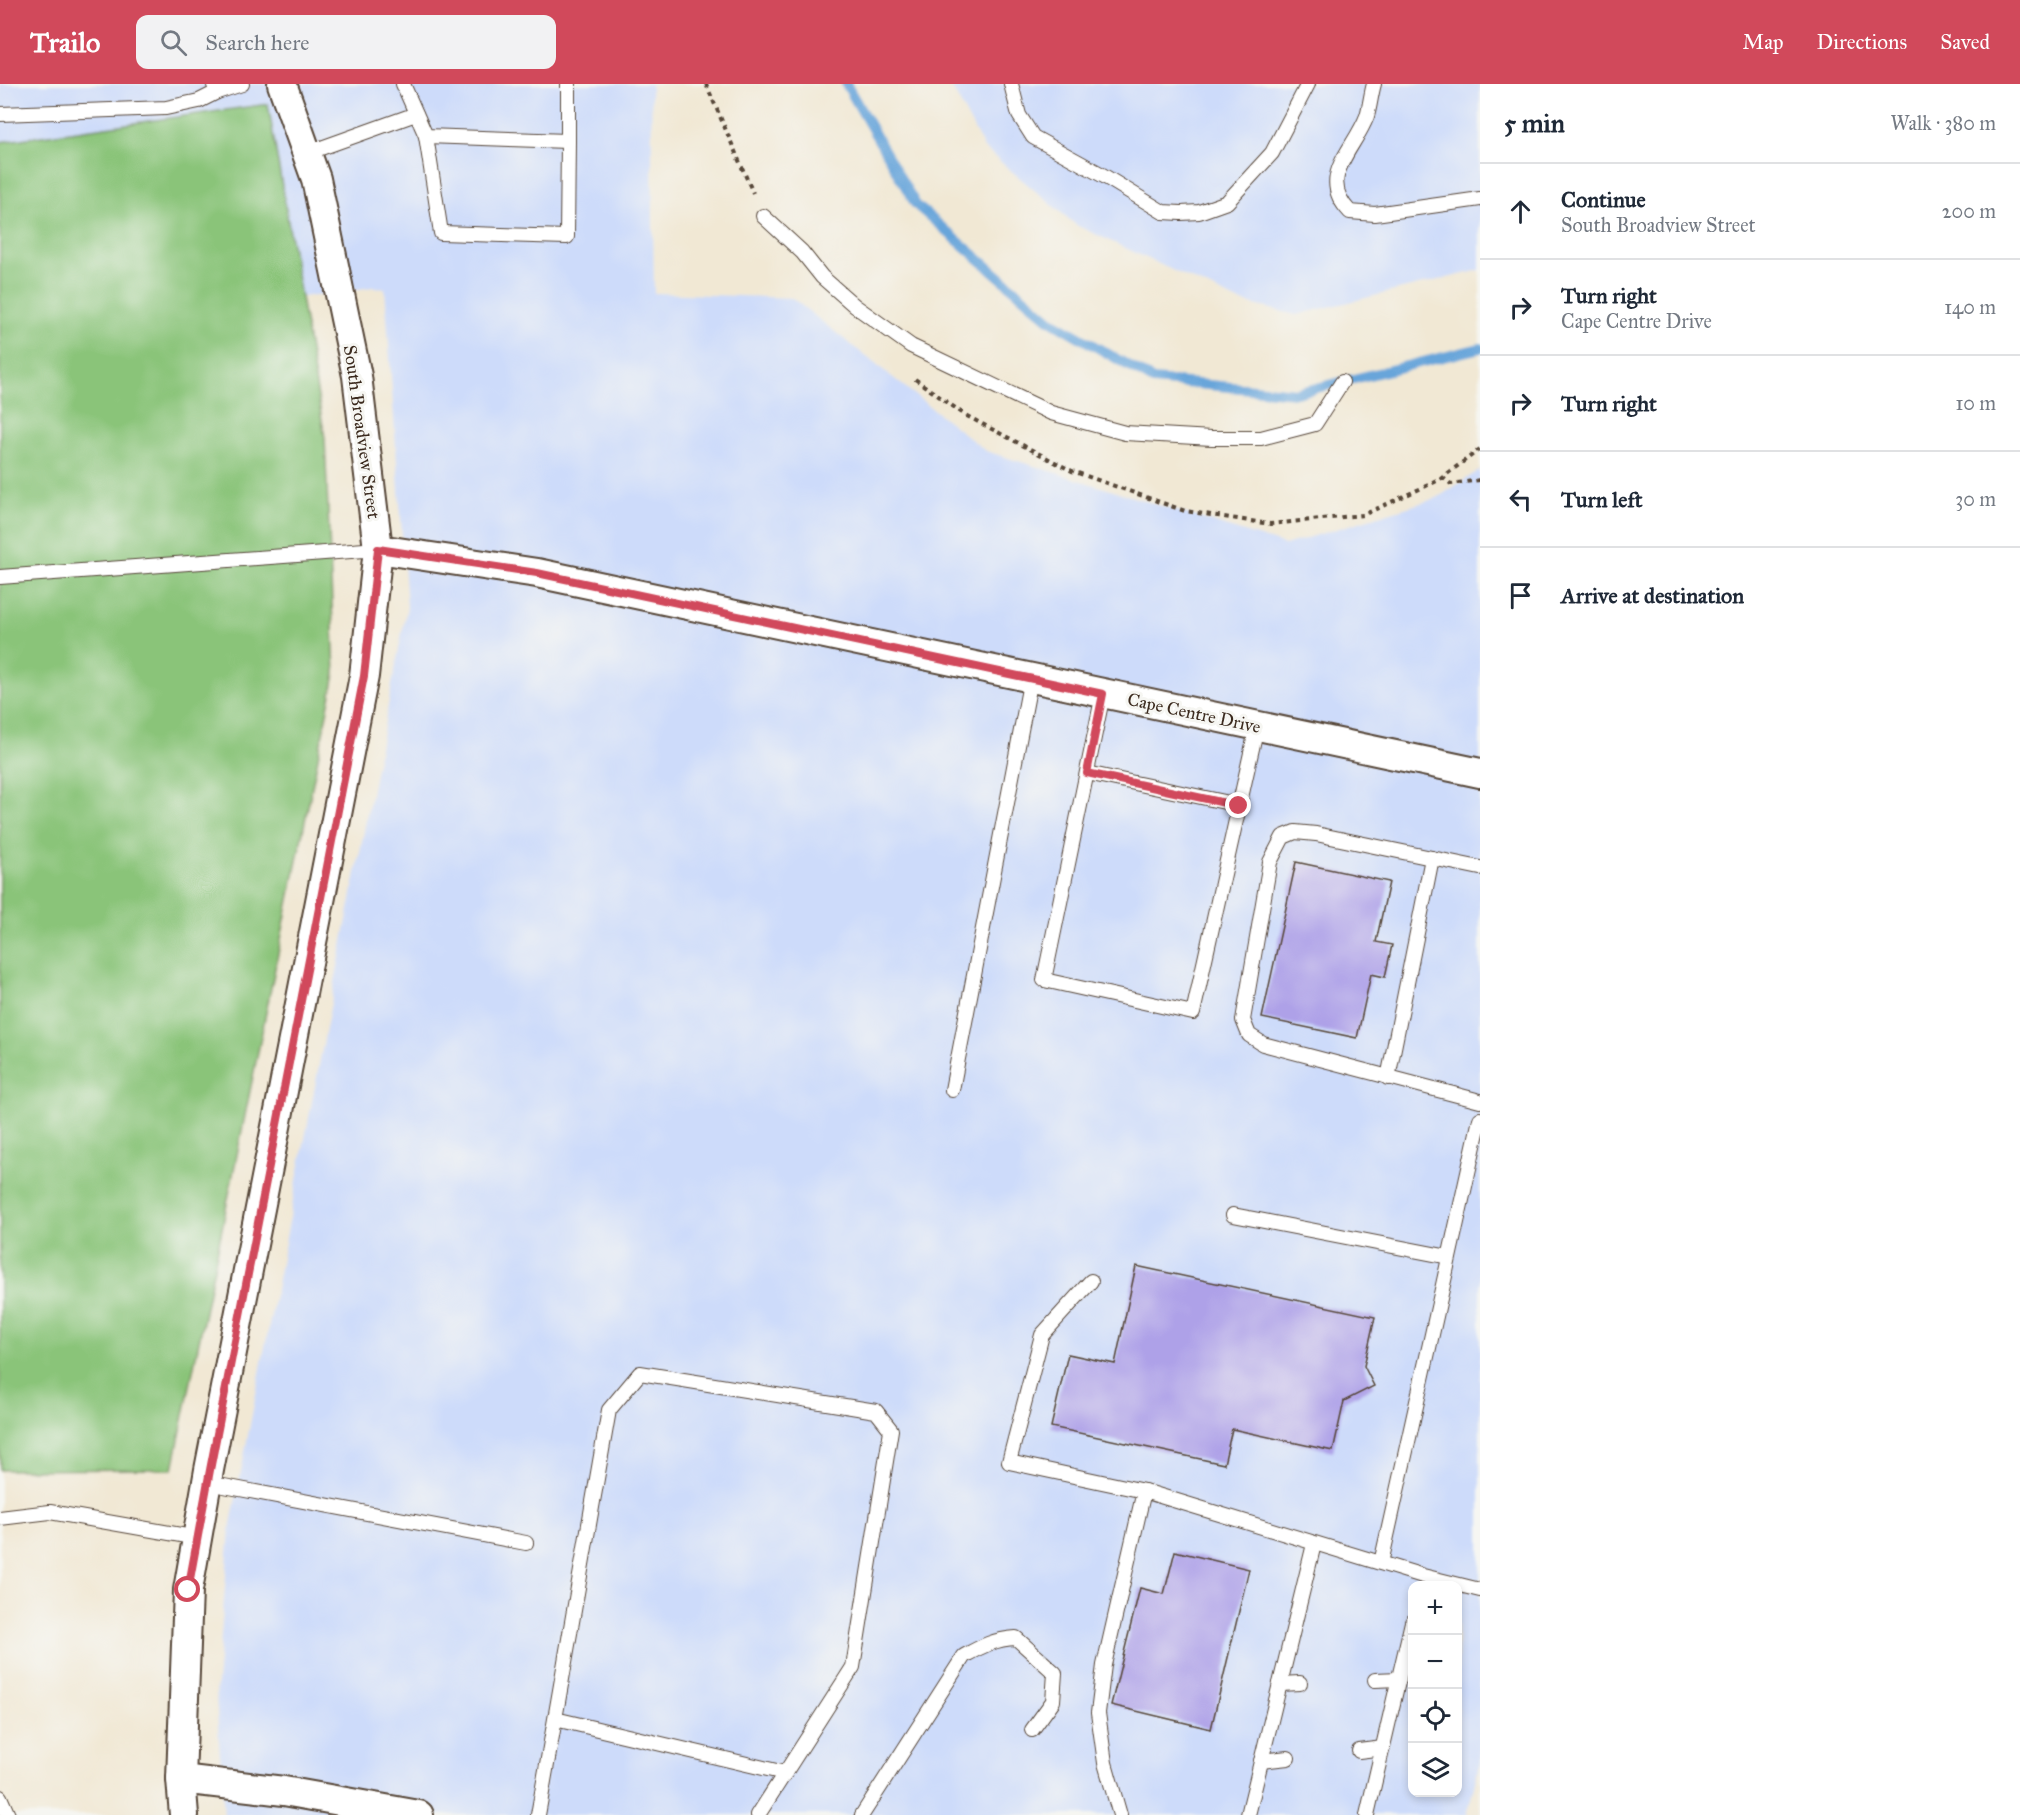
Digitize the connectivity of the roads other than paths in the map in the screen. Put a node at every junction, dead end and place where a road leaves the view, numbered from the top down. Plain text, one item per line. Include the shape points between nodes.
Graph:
1 (242, 84) edge
2 (282, 84) edge
3 (403, 84) edge
4 (568, 84) edge
5 (1011, 84) edge
6 (1308, 84) edge
7 (1374, 84) edge
8 (215, 88) edge
9 (0, 114) edge
10 (416, 114) junction
11 (426, 136) junction
12 (567, 141) junction
13 (307, 153) junction
14 (1480, 199) edge
15 (763, 216) dead end
16 (1342, 382) dead end
17 (378, 549) junction
18 (0, 578) edge
19 (1031, 678) junction
20 (1103, 694) junction
21 (1257, 726) junction
22 (1087, 773) junction
23 (1480, 773) edge
24 (1239, 806) junction
25 (1432, 858) junction
26 (1480, 868) edge
27 (1388, 1078) junction
28 (952, 1089) dead end
29 (1480, 1101) edge
30 (1480, 1119) edge
31 (1233, 1215) dead end
32 (1449, 1257) junction
33 (1091, 1281) dead end
34 (208, 1483) junction
35 (1144, 1491) junction
36 (0, 1518) edge
37 (198, 1538) junction
38 (526, 1543) dead end
39 (1314, 1544) junction
40 (1381, 1563) junction
41 (1422, 1581) edge
42 (1462, 1587) edge
43 (1480, 1590) edge
44 (1410, 1635) edge
45 (1399, 1679) junction
46 (1375, 1680) dead end
47 (1300, 1683) dead end
48 (1280, 1684) junction
49 (555, 1719) junction
50 (1032, 1730) dead end
51 (1383, 1748) junction
52 (1359, 1751) dead end
53 (1288, 1758) dead end
54 (1261, 1761) junction
55 (785, 1773) junction
56 (181, 1779) junction
57 (0, 1797) edge
58 (413, 1814) edge
59 (8, 1815) edge
60 (184, 1815) edge
61 (538, 1815) edge
62 (758, 1815) edge
63 (862, 1815) edge
64 (1120, 1815) edge
65 (1248, 1815) edge
66 (1367, 1815) edge

1 - 8 lane
2 - 13 street, South Broadview Street
3 - 10 lane
4 - 12 lane
5 - 6 lane via 1018,115 1033,137 1163,212 1181,213 1199,212 1227,202 1272,153
7 - 14 lane via 1366,116 1336,175 1336,192 1350,212 1375,214
8 - 9 lane via 199,101 166,108
10 - 11 lane
10 - 13 lane
11 - 12 lane
11 - 12 lane via 441,233 487,235 567,237
13 - 17 street, South Broadview Street via 316,179 357,376
15 - 16 lane via 855,306 911,346 1051,413 1125,433 1261,438 1315,424
17 - 18 lane
17 - 19 street, Cape Centre Drive via 537,573
17 - 34 street, South Broadview Street via 364,676
19 - 20 street, Cape Centre Drive
19 - 28 lane
20 - 21 street, Cape Centre Drive
20 - 22 lane
21 - 23 street, Cape Centre Drive
21 - 24 lane
22 - 24 lane
22 - 24 lane via 1044,980 1194,1013
25 - 26 lane
25 - 27 lane
25 - 27 lane via 1294,832 1283,837 1270,862 1243,1020 1249,1035 1263,1044
27 - 29 lane
30 - 32 lane
31 - 32 lane
32 - 40 lane
33 - 35 lane via 1042,1335 1010,1462
34 - 37 street, South Broadview Street
34 - 38 lane
35 - 39 lane
35 - 64 lane via 1104,1665 1098,1713 1105,1763
36 - 37 lane via 50,1512
37 - 56 street, South Broadview Street via 188,1590
39 - 40 lane
39 - 48 lane
40 - 41 lane
42 - 43 lane
44 - 45 lane
45 - 46 lane
45 - 51 lane
47 - 48 lane
48 - 54 lane
49 - 55 lane
49 - 55 lane via 609,1410 639,1373 876,1411 891,1430 853,1667
49 - 61 lane
50 - 63 lane via 1053,1701 1055,1673 1016,1638 983,1644 964,1656
51 - 52 lane
51 - 66 lane
53 - 54 lane
54 - 65 lane
55 - 62 lane
56 - 58 street via 284,1791
56 - 60 street, South Broadview Street
57 - 59 lane

